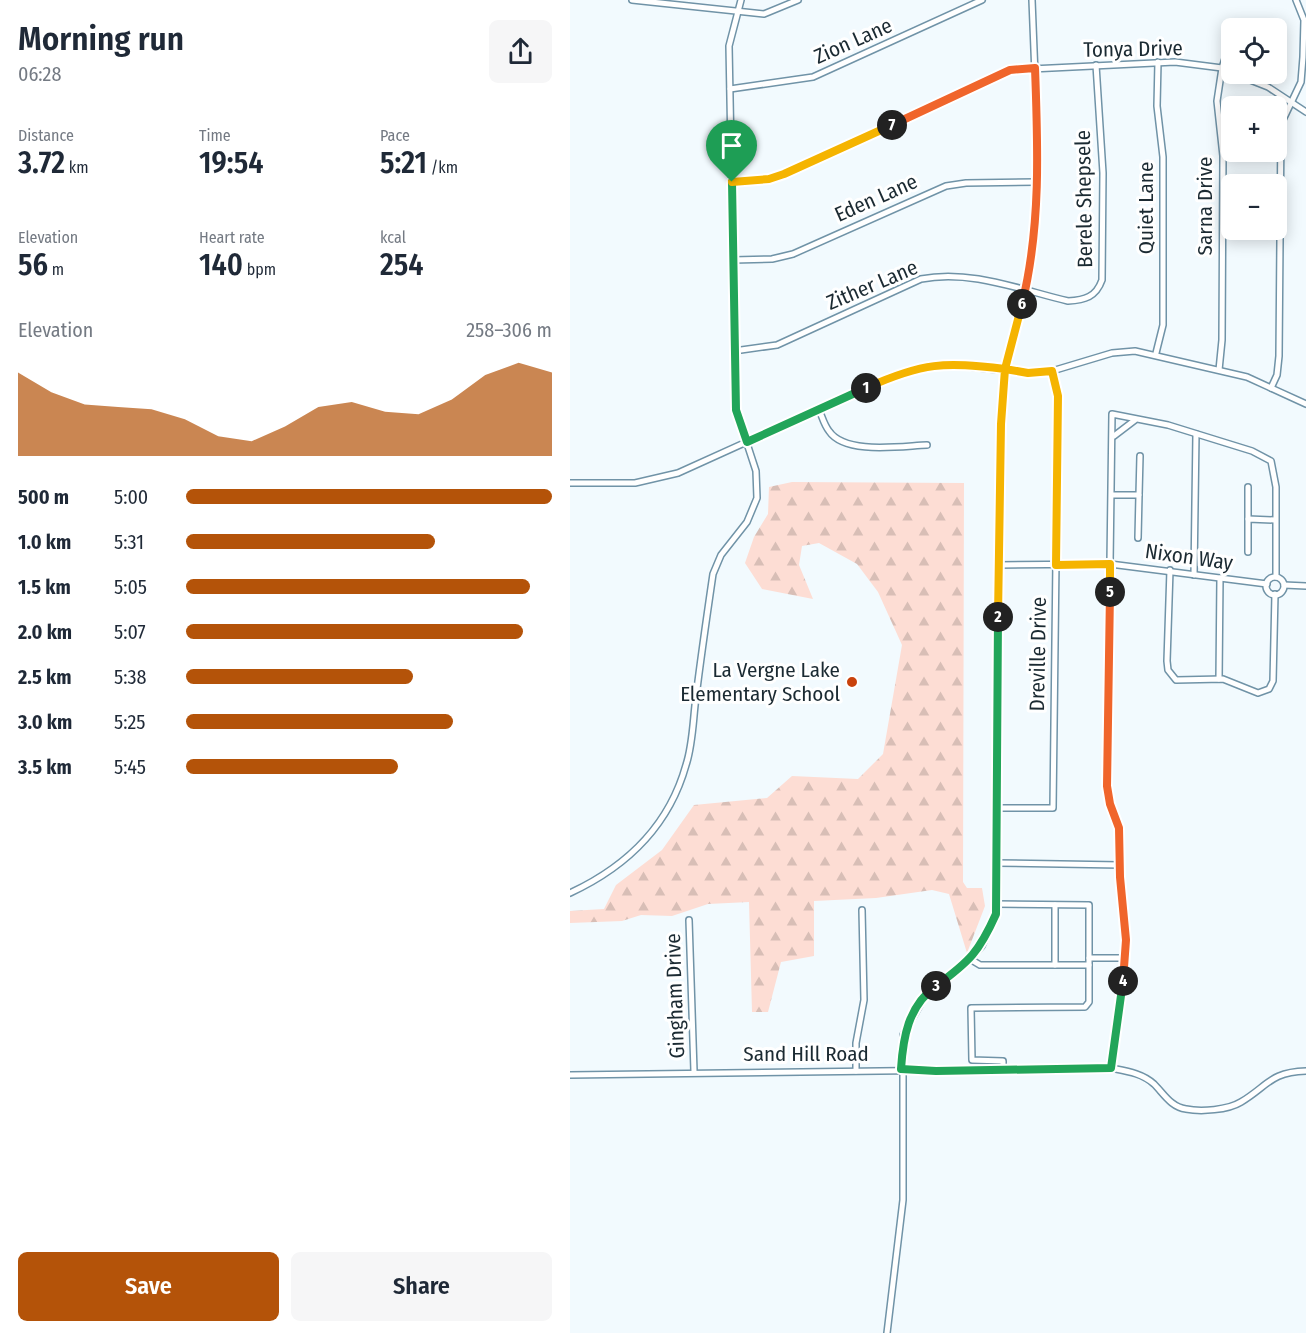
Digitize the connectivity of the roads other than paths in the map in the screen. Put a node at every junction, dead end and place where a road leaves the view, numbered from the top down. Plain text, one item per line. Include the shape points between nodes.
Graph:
1 (632, 0) edge
2 (741, 0) edge
3 (798, 0) edge
4 (982, 0) edge
5 (1032, 0) edge
6 (1296, 0) edge
7 (736, 11) junction
8 (1158, 62) junction
9 (1096, 65) junction
10 (1035, 68) junction
11 (1221, 68) edge
12 (1221, 75) edge
13 (1260, 84) edge
14 (730, 89) junction
15 (1290, 101) junction
16 (1306, 112) edge
17 (732, 182) junction
18 (1036, 182) junction
19 (733, 260) junction
20 (1025, 291) junction
21 (734, 351) junction
22 (1156, 353) junction
23 (1005, 369) junction
24 (1219, 370) junction
25 (1052, 371) junction
26 (1271, 388) junction
27 (1306, 404) edge
28 (819, 410) junction
29 (1134, 420) junction
30 (1196, 434) junction
31 (1114, 436) junction
32 (747, 442) junction
33 (927, 445) dead end
34 (1140, 456) dead end
35 (570, 483) edge
36 (1248, 487) dead end
37 (1112, 495) junction
38 (1139, 495) junction
39 (1248, 519) junction
40 (1275, 520) junction
41 (1138, 538) dead end
42 (1248, 552) dead end
43 (1110, 564) junction
44 (998, 565) junction
45 (1056, 565) junction
46 (1170, 570) junction
47 (1194, 575) junction
48 (1276, 577) junction
49 (1220, 578) junction
50 (1267, 584) junction
51 (1284, 585) junction
52 (1306, 586) edge
53 (1275, 594) junction
54 (1219, 679) junction
55 (996, 808) junction
56 (996, 863) junction
57 (1120, 865) junction
58 (570, 893) edge
59 (996, 904) junction
60 (1055, 905) junction
61 (862, 910) dead end
62 (689, 920) dead end
63 (1089, 958) junction
64 (1125, 958) junction
65 (970, 959) junction
66 (1055, 965) junction
67 (1089, 965) junction
68 (1111, 1068) junction
69 (901, 1069) junction
70 (1004, 1070) junction
71 (694, 1071) junction
72 (855, 1071) junction
73 (1306, 1071) edge
74 (570, 1075) edge
75 (887, 1333) edge

1 - 7 street
2 - 7 street
3 - 7 street via 764,14
4 - 14 street, Zion Lane via 813,77
5 - 10 street
6 - 15 street via 1304,20 1304,57 1301,82
7 - 14 street via 729,46
8 - 9 street, Tonya Drive
8 - 11 street, Tonya Drive
8 - 22 street, Quiet Lane via 1157,106 1163,157 1163,325
9 - 10 street, Tonya Drive
9 - 20 street, Berele Shepsele via 1103,173 1102,280 1096,292 1084,300 1068,301
10 - 17 street, Tonya Drive via 1010,70 784,174
10 - 18 street
12 - 24 street, Sarna Drive via 1217,101 1222,156
13 - 15 street, Tonya Drive
14 - 17 street
15 - 16 street, Tonya Drive
15 - 26 street via 1281,124 1279,356
17 - 19 street
18 - 19 street, Eden Lane via 946,186 793,254
18 - 20 street via 1034,244
19 - 21 street
20 - 21 street, Zither Lane via 961,275 931,277 777,345
20 - 23 street
21 - 32 street via 736,410
22 - 24 street
22 - 25 street via 1112,353
23 - 25 street via 1028,373
23 - 28 street via 958,364 926,366 892,376
23 - 44 street
24 - 26 street
25 - 45 street, Dreville Drive via 1058,396
26 - 27 street
28 - 32 street
28 - 33 street via 829,432 842,443 862,447
29 - 30 street
29 - 31 street
29 - 31 street via 1112,414
30 - 40 street via 1271,461 1276,488
30 - 47 street
31 - 37 street
32 - 35 street via 655,480
32 - 58 street via 756,471 757,498 747,522 721,555 712,574 687,764 672,803 651,835 627,860
34 - 38 street
36 - 39 street
37 - 38 street
37 - 43 street
38 - 41 street
39 - 40 street
39 - 42 street
40 - 48 street
43 - 45 street, Nixon Way
43 - 46 street, Nixon Way
43 - 57 street via 1107,786 1119,828
44 - 45 street, Nixon Way
44 - 55 street
45 - 55 street, Dreville Drive via 1053,808
46 - 47 street, Nixon Way
46 - 54 street via 1168,670 1176,680
47 - 49 street, Nixon Way
48 - 50 street
48 - 51 street
49 - 50 street, Nixon Way
49 - 54 street
50 - 53 street via 1268,591
51 - 52 street
51 - 53 street
53 - 54 street via 1273,681 1269,689 1258,693
55 - 56 street
56 - 57 street
56 - 59 street
57 - 64 street
59 - 60 street
59 - 65 street via 996,914 982,946
60 - 63 street via 1089,905
60 - 66 street
61 - 72 street via 864,1000
62 - 71 street, Gingham Drive
63 - 64 street
63 - 67 street
64 - 68 street
65 - 66 street via 980,965
65 - 69 street via 928,991 903,1035
66 - 67 street
67 - 70 street via 1089,1002 1085,1007 971,1008 972,1060 1003,1061
68 - 70 street, Sand Hill Road
68 - 73 street, Sand Hill Road via 1143,1077 1168,1100 1185,1109 1202,1110 1239,1103 1268,1080 1289,1071
69 - 70 street, Sand Hill Road
69 - 72 street, Sand Hill Road
69 - 75 street via 903,1200
71 - 72 street, Sand Hill Road
71 - 74 street, Sand Hill Road

